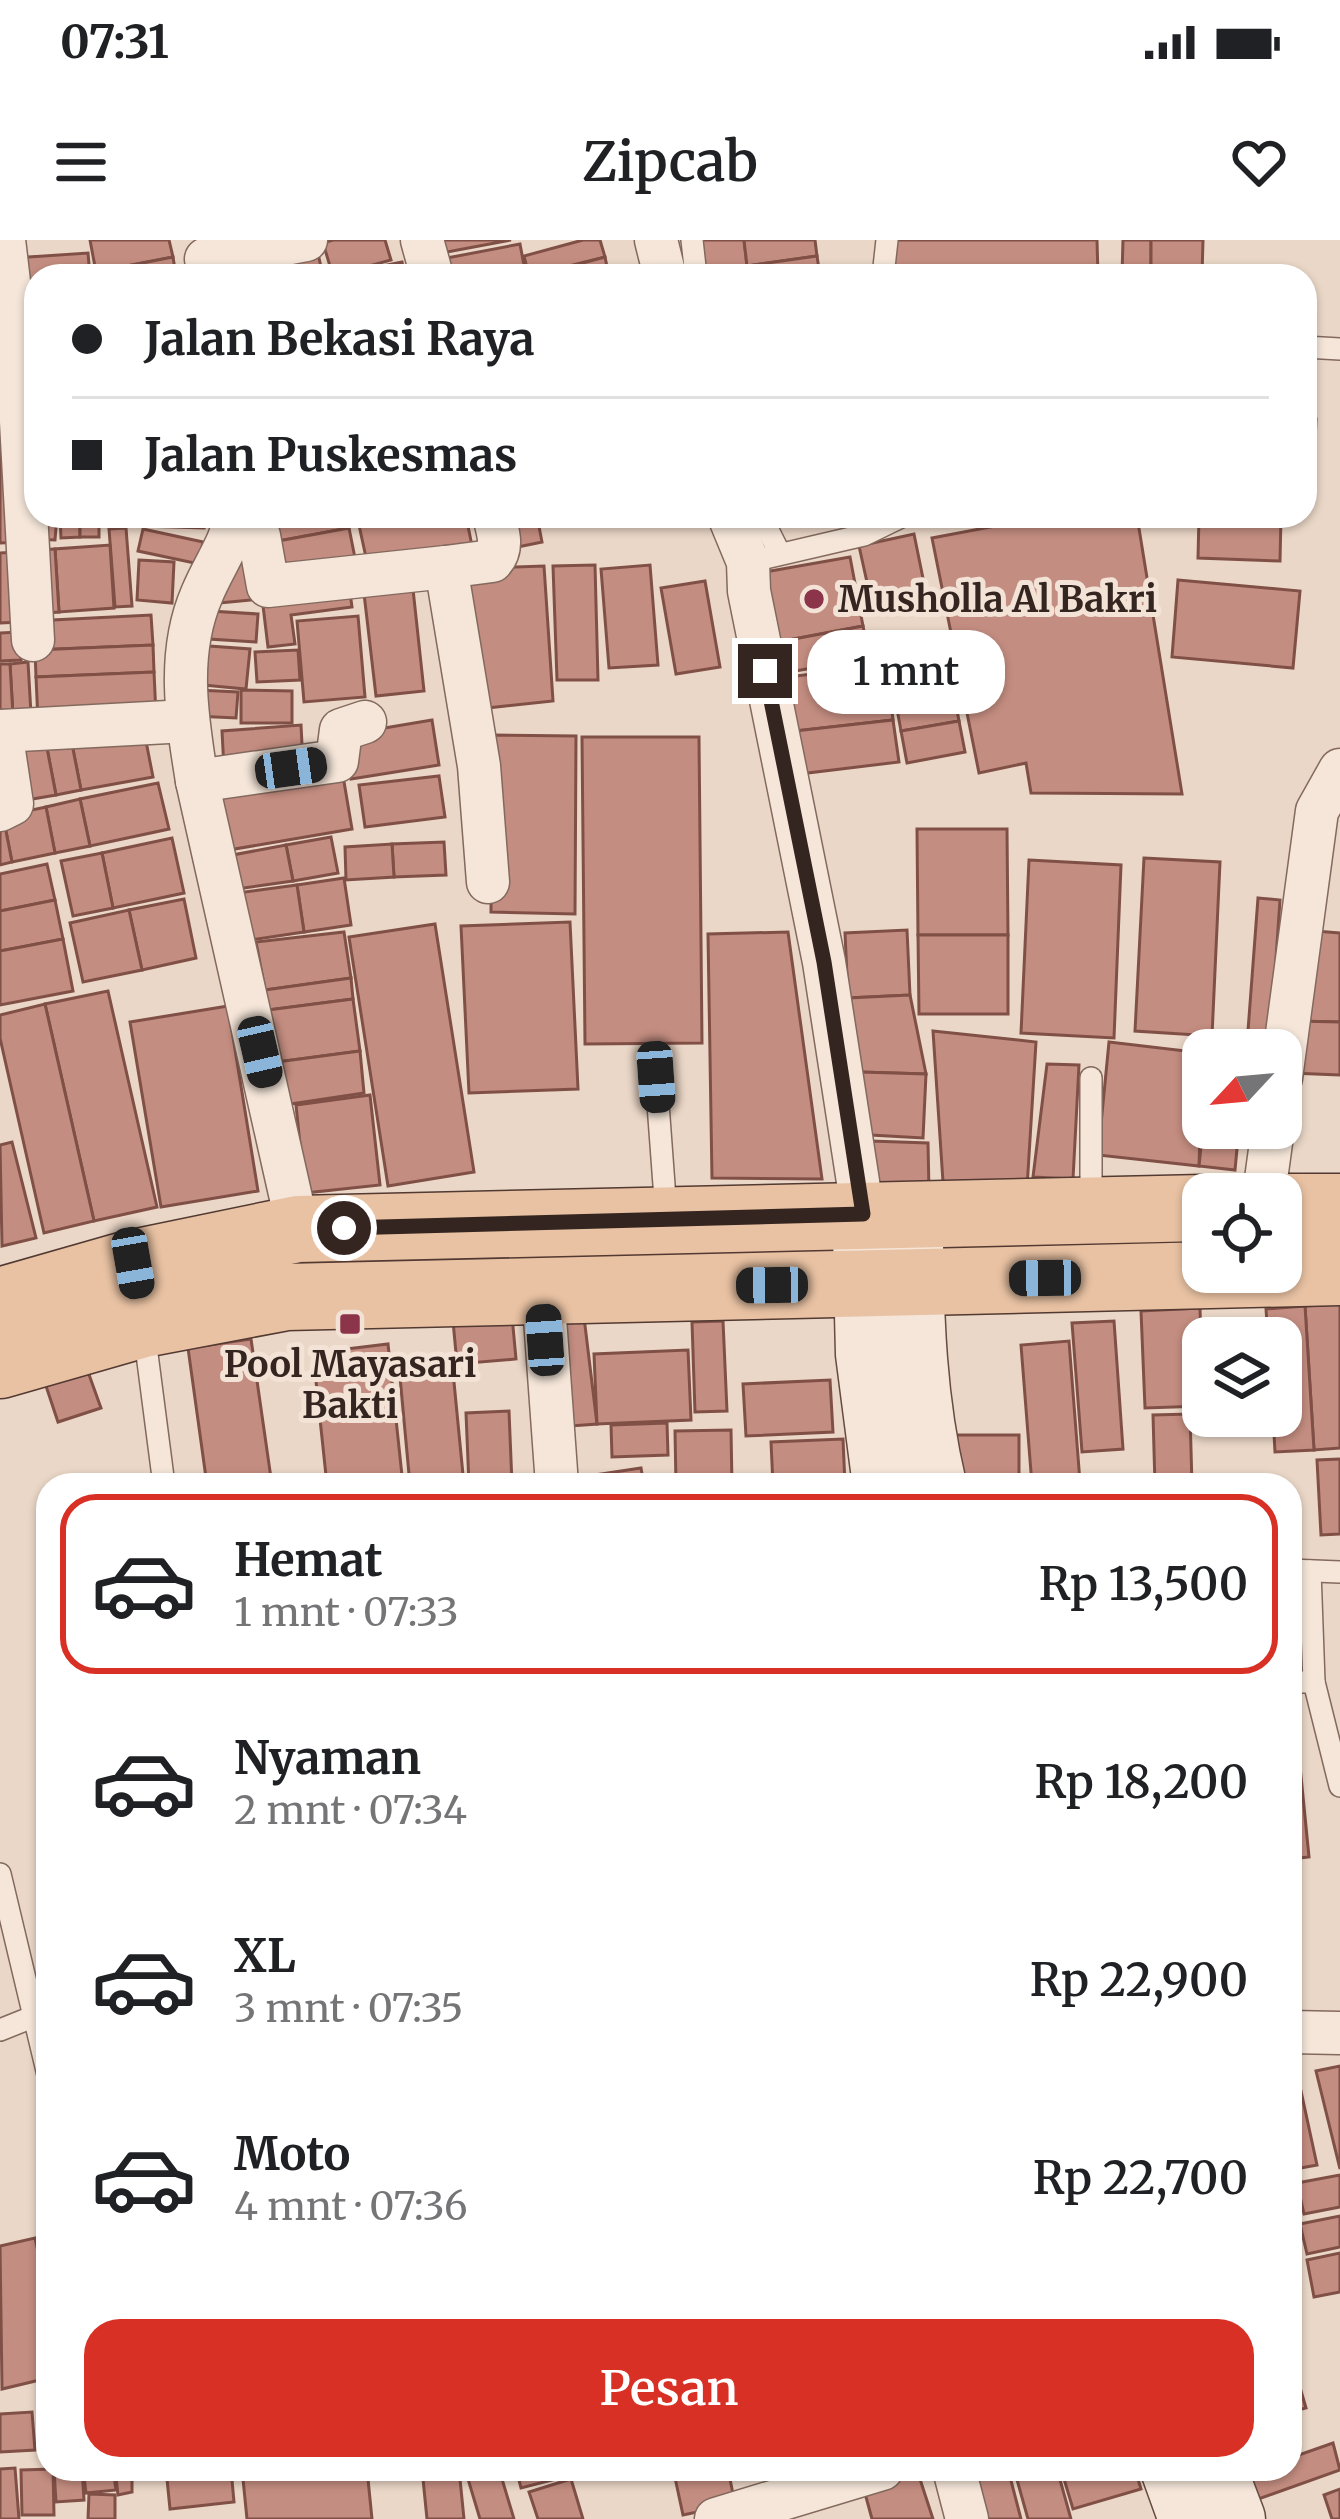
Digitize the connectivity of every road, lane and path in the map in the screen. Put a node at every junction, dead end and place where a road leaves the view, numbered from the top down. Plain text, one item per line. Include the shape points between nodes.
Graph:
1 (306, 240) edge
2 (8, 250) edge
3 (205, 258) edge
4 (24, 476) edge
5 (27, 528) edge
6 (233, 528) edge
7 (240, 528) edge
8 (497, 528) edge
9 (739, 528) edge
10 (762, 528) edge
11 (878, 528) edge
12 (764, 557) junction
13 (446, 567) junction
14 (33, 640) dead end
15 (188, 721) junction
16 (365, 722) dead end
17 (1, 731) edge
18 (1340, 770) edge
19 (197, 781) junction
20 (0, 810) edge
21 (488, 882) dead end
22 (1288, 1029) edge
23 (656, 1077) dead end
24 (1090, 1078) dead end
25 (1302, 1207) edge
26 (1340, 1207) edge
27 (1182, 1209) edge
28 (1091, 1211) junction
29 (888, 1214) junction
30 (667, 1218) junction
31 (298, 1229) junction
32 (1340, 1272) edge
33 (888, 1281) junction
34 (542, 1291) junction
35 (138, 1293) junction
36 (0, 1301) edge
37 (0, 1365) edge
38 (162, 1473) edge
39 (556, 1473) edge
40 (881, 1473) edge
41 (933, 1473) edge
42 (1302, 1570) edge
43 (1340, 1571) edge
44 (1302, 1586) edge
45 (1302, 1682) edge
46 (1314, 1682) junction
47 (1340, 1786) edge
48 (0, 1874) edge
49 (35, 2016) junction
50 (36, 2021) edge
51 (0, 2030) edge
52 (1302, 2032) edge
53 (1340, 2033) edge
54 (842, 2481) edge
55 (958, 2481) edge
56 (1176, 2481) edge
57 (1221, 2481) edge
58 (716, 2519) edge
59 (967, 2519) edge
60 (1190, 2519) edge
61 (1235, 2519) edge

1 - 3 street
2 - 4 street
5 - 14 street
6 - 15 street via 200,596 185,659
7 - 13 street via 257,534 268,586
8 - 13 street via 492,561
9 - 12 street
10 - 12 lane
11 - 12 lane
12 - 29 street via 748,592 824,962
13 - 21 street
15 - 17 street
15 - 19 street
16 - 19 street via 341,730 338,761
17 - 20 street via 12,804
18 - 22 street via 1317,811
19 - 31 street
23 - 30 lane
24 - 28 lane
25 - 26 main road
27 - 28 main road
28 - 29 main road
29 - 30 main road
29 - 33 street
30 - 31 main road
31 - 35 main road
32 - 33 main road
33 - 34 main road
33 - 40 street via 866,1354
33 - 41 street via 915,1356
34 - 35 main road
34 - 39 street
35 - 36 main road
35 - 37 main road
35 - 38 lane
42 - 43 lane
44 - 46 lane
45 - 46 lane
46 - 47 lane
48 - 49 lane
49 - 50 lane
49 - 51 lane
52 - 53 street
54 - 58 street
55 - 59 street
56 - 60 street
57 - 61 street

